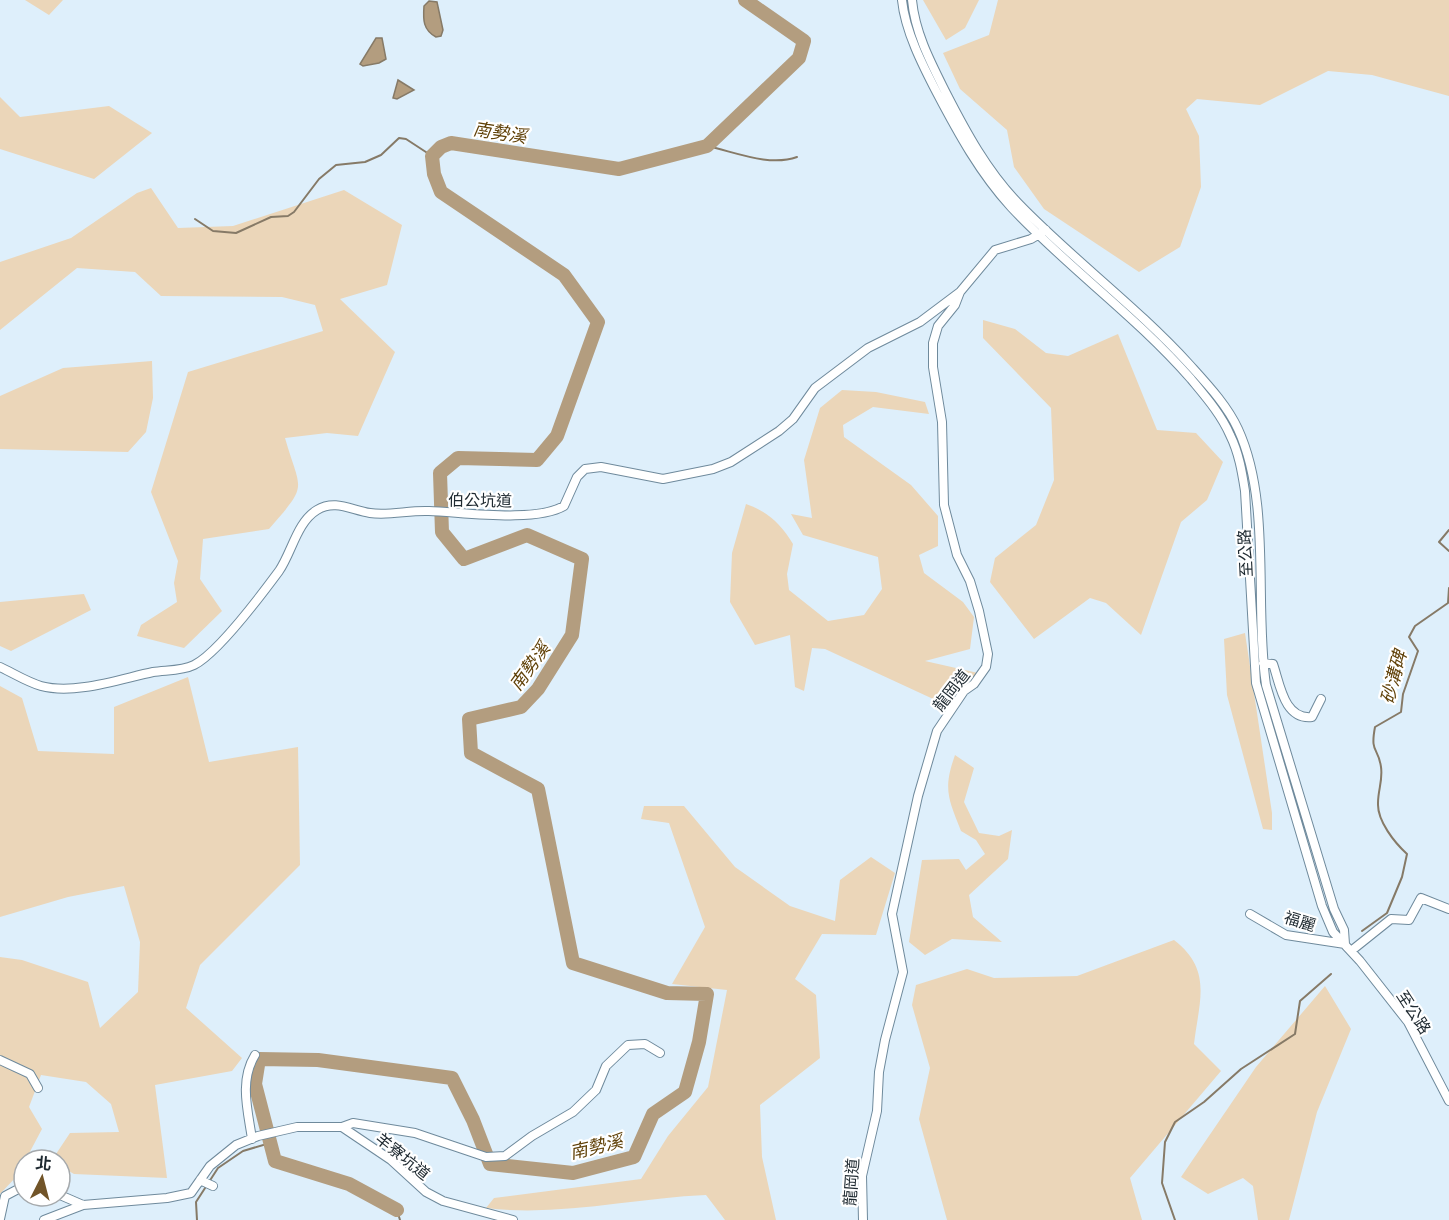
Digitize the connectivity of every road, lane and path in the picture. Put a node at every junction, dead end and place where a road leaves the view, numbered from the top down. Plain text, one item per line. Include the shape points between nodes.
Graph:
1 (902, 0) edge
2 (912, 0) edge
3 (1042, 232) junction
4 (960, 292) junction
5 (1155, 334) junction
6 (1217, 396) junction
7 (1209, 401) junction
8 (1259, 574) junction
9 (1250, 575) junction
10 (1263, 663) junction
11 (0, 667) edge
12 (1321, 699) dead end
13 (1288, 758) junction
14 (1278, 762) junction
15 (1445, 908) edge
16 (1250, 914) dead end
17 (1345, 944) junction
18 (1351, 951) junction
19 (660, 1053) dead end
20 (255, 1055) dead end
21 (0, 1060) edge
22 (38, 1088) dead end
23 (1449, 1101) edge
24 (342, 1127) junction
25 (255, 1138) junction
26 (200, 1180) junction
27 (213, 1186) dead end
28 (12, 1192) edge
29 (72, 1200) edge
30 (83, 1205) junction
31 (0, 1219) edge
32 (44, 1220) edge
33 (513, 1220) edge
34 (863, 1220) edge

1 - 3 street via 929,77 964,143 989,182
2 - 3 street via 920,36 936,74 976,148
3 - 4 street, 龍岡道 via 995,250
3 - 5 street, 至公路
4 - 11 street, 伯公坑道 via 920,322 868,348 815,388 793,419 779,431 731,462 663,479 601,467 585,469 576,477 564,506 556,510 504,515 370,513 342,504 325,506 304,522 281,568 251,609 193,665 106,685 56,687 42,686
4 - 34 street, 龍岡道 via 938,326 933,367 942,422 944,505 957,555 979,610 988,654 986,667 964,691 938,731 918,796 892,914 903,972 885,1040 877,1111 862,1176
5 - 6 street, 至公路
5 - 7 street, 至公路
6 - 7 street
6 - 8 street, 至公路 via 1238,427 1252,469
7 - 9 street, 至公路 via 1230,433 1240,460
8 - 9 street
8 - 10 street, 至公路
9 - 14 street, 至公路 via 1256,683
10 - 12 street via 1273,664 1295,714 1312,717
10 - 13 street, 至公路
13 - 14 street
13 - 17 street, 至公路 via 1334,909 1344,930
14 - 17 street, 至公路 via 1322,906 1333,932
15 - 18 street via 1421,898 1409,920 1391,919
16 - 17 street, 福麗 via 1286,935
17 - 18 street, 至公路
18 - 23 street, 至公路 via 1408,1022
19 - 24 street via 645,1044 628,1045 606,1066 596,1090 573,1112 505,1156 486,1157 415,1133 353,1123
20 - 25 street via 248,1065 245,1085
21 - 22 street via 30,1074
24 - 25 street via 297,1127
24 - 33 street, 羊寮坑道 via 391,1160 426,1192 443,1201
25 - 26 street via 221,1156
26 - 27 street
26 - 30 street via 191,1193
28 - 31 street via 5,1196
29 - 30 street
30 - 32 street

